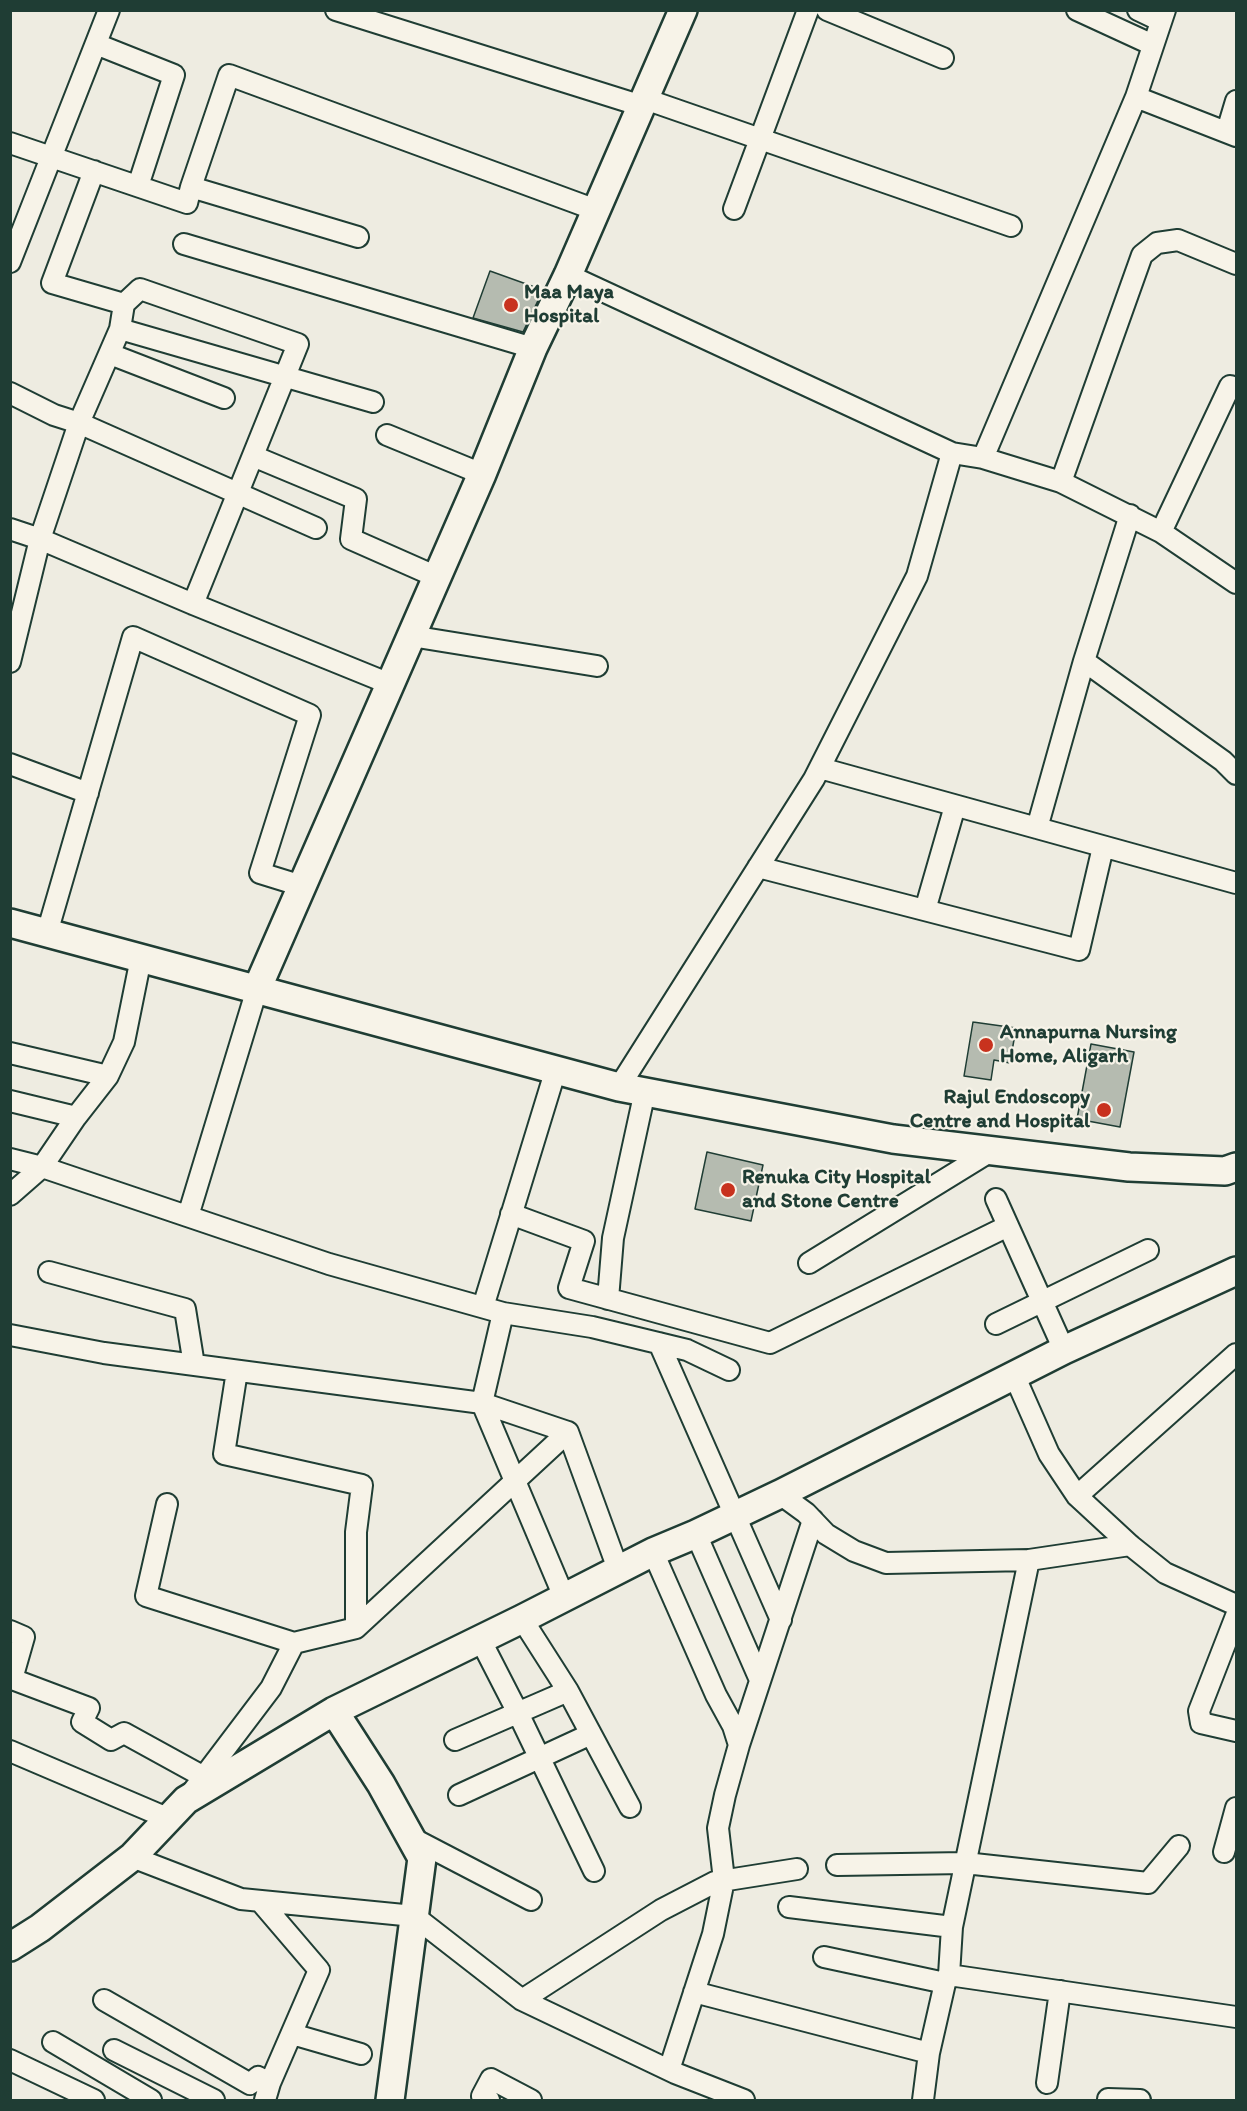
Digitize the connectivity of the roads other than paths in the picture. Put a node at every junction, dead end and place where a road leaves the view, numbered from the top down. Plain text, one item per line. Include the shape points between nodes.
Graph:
1 (109, 10) edge
2 (336, 10) edge
3 (683, 10) edge
4 (808, 10) edge
5 (827, 10) edge
6 (1077, 10) edge
7 (1138, 10) edge
8 (1163, 16) edge
9 (96, 45) junction
10 (1153, 45) junction
11 (943, 58) dead end
12 (1136, 97) junction
13 (1236, 101) edge
14 (643, 102) junction
15 (1232, 134) edge
16 (760, 139) junction
17 (10, 143) edge
18 (52, 156) junction
19 (94, 171) junction
20 (138, 186) junction
21 (191, 187) junction
22 (734, 209) dead end
23 (596, 210) junction
24 (1011, 226) dead end
25 (358, 237) dead end
26 (184, 243) dead end
27 (10, 262) edge
28 (1236, 264) edge
29 (568, 275) junction
30 (124, 304) junction
31 (120, 329) junction
32 (533, 348) junction
33 (110, 354) junction
34 (285, 376) junction
35 (1236, 388) edge
36 (10, 393) edge
37 (224, 398) dead end
38 (373, 402) dead end
39 (79, 423) junction
40 (387, 435) dead end
41 (952, 453) junction
42 (253, 456) junction
43 (983, 458) junction
44 (482, 474) junction
45 (1061, 482) junction
46 (238, 493) junction
47 (1130, 515) junction
48 (316, 528) dead end
49 (10, 529) edge
50 (1161, 532) junction
51 (40, 539) junction
52 (437, 577) junction
53 (1236, 583) edge
54 (193, 604) junction
55 (411, 636) junction
56 (11, 651) edge
57 (1084, 661) junction
58 (597, 666) dead end
59 (390, 684) junction
60 (10, 764) edge
61 (820, 768) junction
62 (1236, 774) edge
63 (88, 793) junction
64 (956, 806) junction
65 (1037, 828) junction
66 (1103, 847) junction
67 (758, 867) junction
68 (1236, 884) edge
69 (302, 886) junction
70 (925, 910) junction
71 (10, 923) edge
72 (47, 933) junction
73 (141, 958) junction
74 (257, 989) junction
75 (10, 1053) edge
76 (556, 1069) junction
77 (108, 1076) junction
78 (619, 1086) junction
79 (645, 1092) junction
80 (10, 1101) edge
81 (76, 1117) junction
82 (991, 1151) junction
83 (10, 1159) edge
84 (42, 1167) junction
85 (1233, 1172) edge
86 (10, 1195) edge
87 (996, 1199) dead end
88 (511, 1214) junction
89 (188, 1216) junction
90 (1008, 1227) junction
91 (1148, 1250) dead end
92 (809, 1263) dead end
93 (1236, 1271) edge
94 (49, 1272) dead end
95 (608, 1299) junction
96 (1042, 1302) junction
97 (483, 1307) junction
98 (503, 1313) junction
99 (996, 1324) dead end
100 (10, 1335) edge
101 (658, 1343) junction
102 (1064, 1350) junction
103 (1236, 1354) edge
104 (195, 1365) junction
105 (729, 1370) dead end
106 (237, 1371) junction
107 (1015, 1377) junction
108 (482, 1403) junction
109 (568, 1432) junction
110 (515, 1481) junction
111 (780, 1494) junction
112 (1077, 1496) junction
113 (167, 1504) dead end
114 (735, 1515) junction
115 (813, 1520) junction
116 (696, 1534) junction
117 (1130, 1545) junction
118 (653, 1552) junction
119 (1029, 1560) junction
120 (618, 1569) junction
121 (564, 1597) junction
122 (1236, 1605) edge
123 (1236, 1616) edge
124 (522, 1619) junction
125 (781, 1620) junction
126 (356, 1628) junction
127 (10, 1631) edge
128 (480, 1639) junction
129 (294, 1643) junction
130 (760, 1680) junction
131 (568, 1691) junction
132 (334, 1711) junction
133 (518, 1713) junction
134 (1236, 1731) edge
135 (591, 1734) junction
136 (455, 1740) dead end
137 (739, 1745) junction
138 (10, 1751) edge
139 (540, 1758) junction
140 (204, 1777) junction
141 (459, 1795) dead end
142 (630, 1807) dead end
143 (1236, 1808) edge
144 (177, 1809) junction
145 (410, 1837) junction
146 (1179, 1846) dead end
147 (1224, 1852) dead end
148 (132, 1857) junction
149 (965, 1863) junction
150 (837, 1865) dead end
151 (797, 1869) dead end
152 (594, 1871) dead end
153 (724, 1880) junction
154 (531, 1900) dead end
155 (260, 1901) junction
156 (789, 1907) dead end
157 (414, 1916) junction
158 (952, 1927) junction
159 (10, 1947) edge
160 (824, 1957) dead end
161 (947, 1979) junction
162 (1060, 1991) junction
163 (694, 1992) junction
164 (104, 2000) dead end
165 (522, 2000) junction
166 (1236, 2017) edge
167 (292, 2034) junction
168 (53, 2042) dead end
169 (114, 2050) dead end
170 (929, 2053) junction
171 (361, 2054) dead end
172 (10, 2060) edge
173 (669, 2070) junction
174 (1047, 2083) dead end
175 (268, 2092) edge
176 (715, 2096) edge
177 (1108, 2098) dead end
178 (94, 2100) edge
179 (151, 2100) edge
180 (214, 2100) edge
181 (390, 2100) edge
182 (489, 2100) edge
183 (531, 2100) edge
184 (744, 2100) edge
185 (923, 2100) edge
186 (1140, 2100) edge

1 - 9 street
2 - 14 street
3 - 14 street
4 - 16 street
5 - 11 street
6 - 10 street
7 - 8 street
8 - 10 street
9 - 18 street
9 - 20 street via 174,75
10 - 12 street
12 - 15 street
12 - 43 street
13 - 15 street
14 - 16 street
14 - 23 street
16 - 22 street
16 - 24 street
17 - 18 street
18 - 19 street
18 - 27 street
19 - 20 street
19 - 30 street via 52,283
20 - 21 street via 187,203
21 - 23 street via 229,75
21 - 25 street
23 - 29 street
26 - 32 street
28 - 45 street via 1178,240 1157,243 1142,255
29 - 32 street
29 - 41 street
30 - 31 street
30 - 34 street via 141,289 298,344
31 - 33 street
31 - 34 street
32 - 44 street
33 - 37 street
33 - 39 street
34 - 38 street
34 - 42 street
35 - 50 street via 1230,386
36 - 39 street
39 - 46 street
39 - 51 street
40 - 44 street
41 - 43 street
41 - 61 street via 917,576
42 - 46 street
42 - 52 street via 356,499 351,539
43 - 45 street
44 - 52 street
45 - 47 street
46 - 48 street
46 - 54 street
47 - 50 street
47 - 57 street
49 - 51 street
50 - 53 street
51 - 54 street
51 - 56 street
52 - 55 street
54 - 59 street
55 - 58 street
55 - 59 street
57 - 62 street
57 - 65 street
59 - 69 street
60 - 63 street
61 - 64 street
61 - 67 street
63 - 69 street via 133,637 310,715 260,873
63 - 72 street
64 - 65 street
64 - 70 street
65 - 66 street
66 - 68 street
66 - 70 street via 1079,950
67 - 70 street
67 - 78 street
69 - 74 street
71 - 72 street
72 - 73 street
73 - 74 street
73 - 77 street via 124,1042
74 - 76 street
74 - 89 street
75 - 77 street
76 - 78 street
76 - 88 street
77 - 81 street
78 - 79 street
79 - 82 street via 893,1139
79 - 95 street via 613,1238
80 - 81 street
81 - 84 street
82 - 85 street via 1129,1167
82 - 92 street
83 - 84 street
84 - 86 street
84 - 89 street
87 - 90 street
88 - 95 street via 584,1241 569,1288
88 - 97 street
89 - 97 street via 329,1264
90 - 95 street via 770,1343
90 - 96 street
91 - 96 street
93 - 102 street
94 - 104 street via 185,1309
96 - 99 street
96 - 102 street
97 - 98 street
98 - 101 street via 592,1327
98 - 108 street
100 - 104 street
101 - 105 street via 687,1350
101 - 114 street
102 - 107 street
103 - 112 street
104 - 106 street
106 - 108 street
106 - 126 street via 224,1454 362,1485 356,1532
107 - 111 street
107 - 112 street via 1049,1454
108 - 109 street
108 - 110 street
109 - 110 street
109 - 120 street
110 - 121 street
110 - 126 street
111 - 114 street
111 - 115 street
112 - 117 street
113 - 129 street via 146,1596
114 - 116 street
114 - 125 street
115 - 119 street via 826,1534 854,1551 886,1563
115 - 125 street
116 - 118 street
116 - 130 street
117 - 119 street
117 - 122 street via 1165,1574
118 - 120 street
118 - 137 street
119 - 149 street
120 - 121 street
121 - 124 street
123 - 134 street via 1199,1711 1201,1723
124 - 128 street
124 - 131 street
125 - 130 street
126 - 129 street
127 - 140 street via 24,1637 12,1679 89,1708 82,1722 111,1740 124,1733
128 - 132 street
128 - 133 street
129 - 140 street via 270,1688
130 - 137 street
131 - 133 street
131 - 135 street
132 - 144 street
132 - 145 street
133 - 136 street
133 - 139 street
135 - 139 street
135 - 142 street
137 - 153 street via 718,1828
138 - 144 street
139 - 141 street
139 - 152 street
140 - 144 street
143 - 147 street
144 - 148 street
145 - 154 street
145 - 157 street via 422,1858
146 - 149 street via 1148,1883
148 - 155 street via 241,1899
148 - 159 street
149 - 150 street
149 - 158 street
151 - 153 street
153 - 163 street
153 - 165 street via 661,1910
155 - 157 street
155 - 167 street via 319,1970
156 - 158 street
157 - 165 street
157 - 181 street
158 - 161 street
160 - 161 street
161 - 162 street
161 - 170 street
162 - 166 street
162 - 174 street
163 - 170 street
163 - 173 street
164 - 175 street via 250,2084 258,2077
165 - 173 street
167 - 171 street
167 - 175 street
168 - 179 street
169 - 180 street
170 - 185 street
172 - 178 street
173 - 176 street
176 - 184 street
177 - 186 street
182 - 183 street via 482,2097 491,2079

